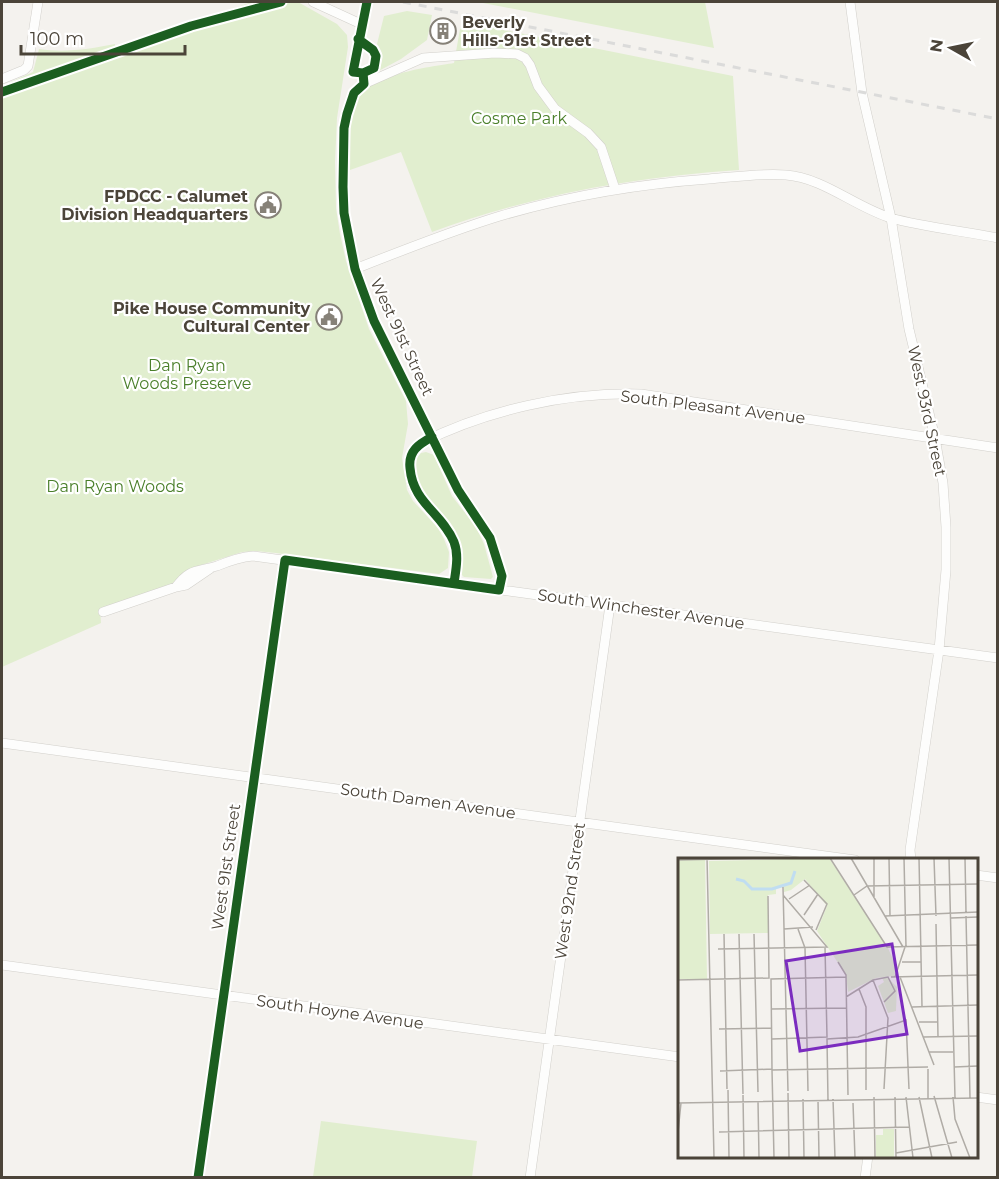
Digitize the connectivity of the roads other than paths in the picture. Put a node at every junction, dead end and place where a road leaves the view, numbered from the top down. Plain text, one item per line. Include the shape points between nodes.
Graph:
1 (38, 2) edge
2 (313, 2) edge
3 (367, 2) edge
4 (850, 2) edge
5 (361, 24) junction
6 (358, 39) junction
7 (2, 79) edge
8 (615, 189) junction
9 (891, 218) junction
10 (998, 238) edge
11 (355, 268) junction
12 (432, 437) junction
13 (935, 438) junction
14 (998, 448) edge
15 (285, 560) junction
16 (454, 583) junction
17 (499, 590) junction
18 (610, 605) junction
19 (103, 612) dead end
20 (939, 650) junction
21 (998, 658) edge
22 (2, 743) edge
23 (254, 777) junction
24 (580, 822) junction
25 (841, 858) edge
26 (911, 858) edge
27 (978, 875) edge
28 (998, 878) edge
29 (2, 965) edge
30 (223, 996) junction
31 (549, 1040) junction
32 (678, 1057) edge
33 (978, 1097) edge
34 (998, 1100) edge
35 (868, 1158) edge
36 (198, 1178) edge
37 (530, 1178) edge
38 (865, 1178) edge

1 - 7 street via 28,66
2 - 5 street
3 - 5 street
4 - 9 street, West 93rd Street via 862,93
5 - 6 street
6 - 6 street via 376,56 374,69 369,72 353,72
8 - 9 street via 788,175 813,182
8 - 11 street via 500,216
8 - 11 street, West 91st Street via 601,147 555,109 525,58 495,53 423,58 364,84 354,93 346,114 344,213
9 - 10 street
9 - 13 street, West 93rd Street via 909,329
11 - 12 street, West 91st Street via 374,321
12 - 13 street, South Pleasant Avenue via 502,412 562,399 618,393
12 - 16 street via 412,452 411,479 419,497 448,530 455,545 458,559
12 - 17 street, West 91st Street via 458,490 490,538 502,576
13 - 14 street, South Pleasant Avenue
13 - 20 street, West 93rd Street via 946,528
15 - 16 street, South Winchester Avenue
15 - 19 street via 238,558 213,567 186,585
15 - 23 street, West 91st Street
16 - 17 street, South Winchester Avenue
17 - 18 street, South Winchester Avenue
18 - 20 street, South Winchester Avenue
18 - 24 street, West 92nd Street
20 - 21 street, South Winchester Avenue
20 - 26 street, West 93rd Street
22 - 23 street, South Damen Avenue
23 - 24 street, South Damen Avenue
23 - 30 street, West 91st Street
24 - 25 street, South Damen Avenue
24 - 31 street, West 92nd Street
27 - 28 street
29 - 30 street, South Hoyne Avenue
30 - 31 street, South Hoyne Avenue
30 - 36 street, West 91st Street
31 - 32 street, South Hoyne Avenue
31 - 37 street, West 92nd Street
33 - 34 street
35 - 38 street

